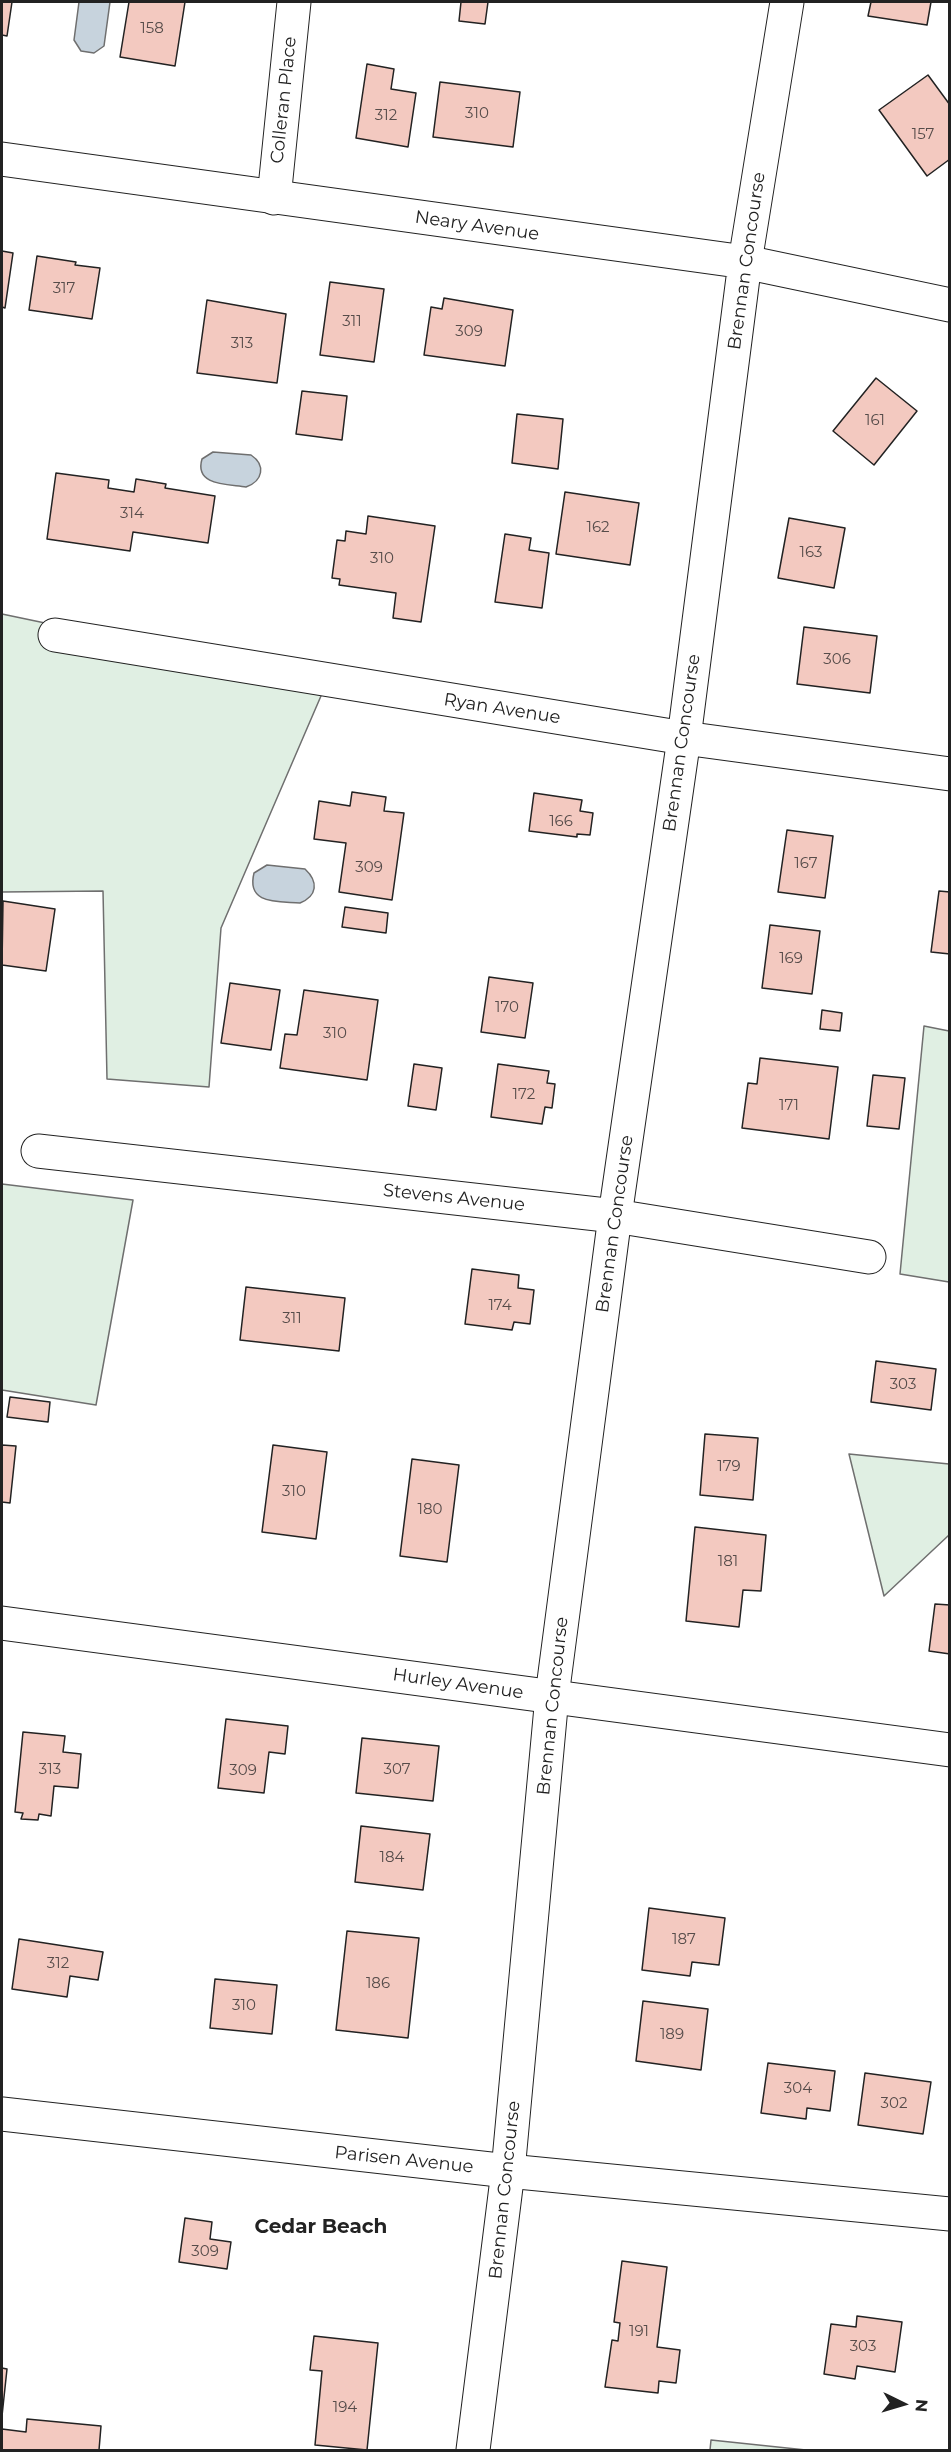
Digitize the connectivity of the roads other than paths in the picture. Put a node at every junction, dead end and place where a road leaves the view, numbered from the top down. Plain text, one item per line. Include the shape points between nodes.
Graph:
1 (294, 2) edge
2 (787, 2) edge
3 (2, 159) edge
4 (274, 198) junction
5 (745, 262) junction
6 (950, 305) edge
7 (56, 635) dead end
8 (684, 738) junction
9 (950, 774) edge
10 (38, 1151) dead end
11 (615, 1216) junction
12 (869, 1257) dead end
13 (2, 1623) edge
14 (552, 1696) junction
15 (950, 1750) edge
16 (2, 2114) edge
17 (508, 2171) junction
18 (950, 2214) edge
19 (473, 2451) edge

1 - 4 street, Colleran Place
2 - 5 street, Brennan Concourse
3 - 4 street, Neary Avenue
4 - 5 street, Neary Avenue
5 - 6 street, Neary Avenue
5 - 8 street, Brennan Concourse
7 - 8 street, Ryan Avenue
8 - 9 street, Ryan Avenue
8 - 11 street, Brennan Concourse
10 - 11 street, Stevens Avenue
11 - 12 street, Stevens Avenue
11 - 14 street, Brennan Concourse
13 - 14 street, Hurley Avenue
14 - 15 street, Hurley Avenue
14 - 17 street, Brennan Concourse
16 - 17 street, Parisen Avenue
17 - 18 street, Parisen Avenue
17 - 19 street, Brennan Concourse

